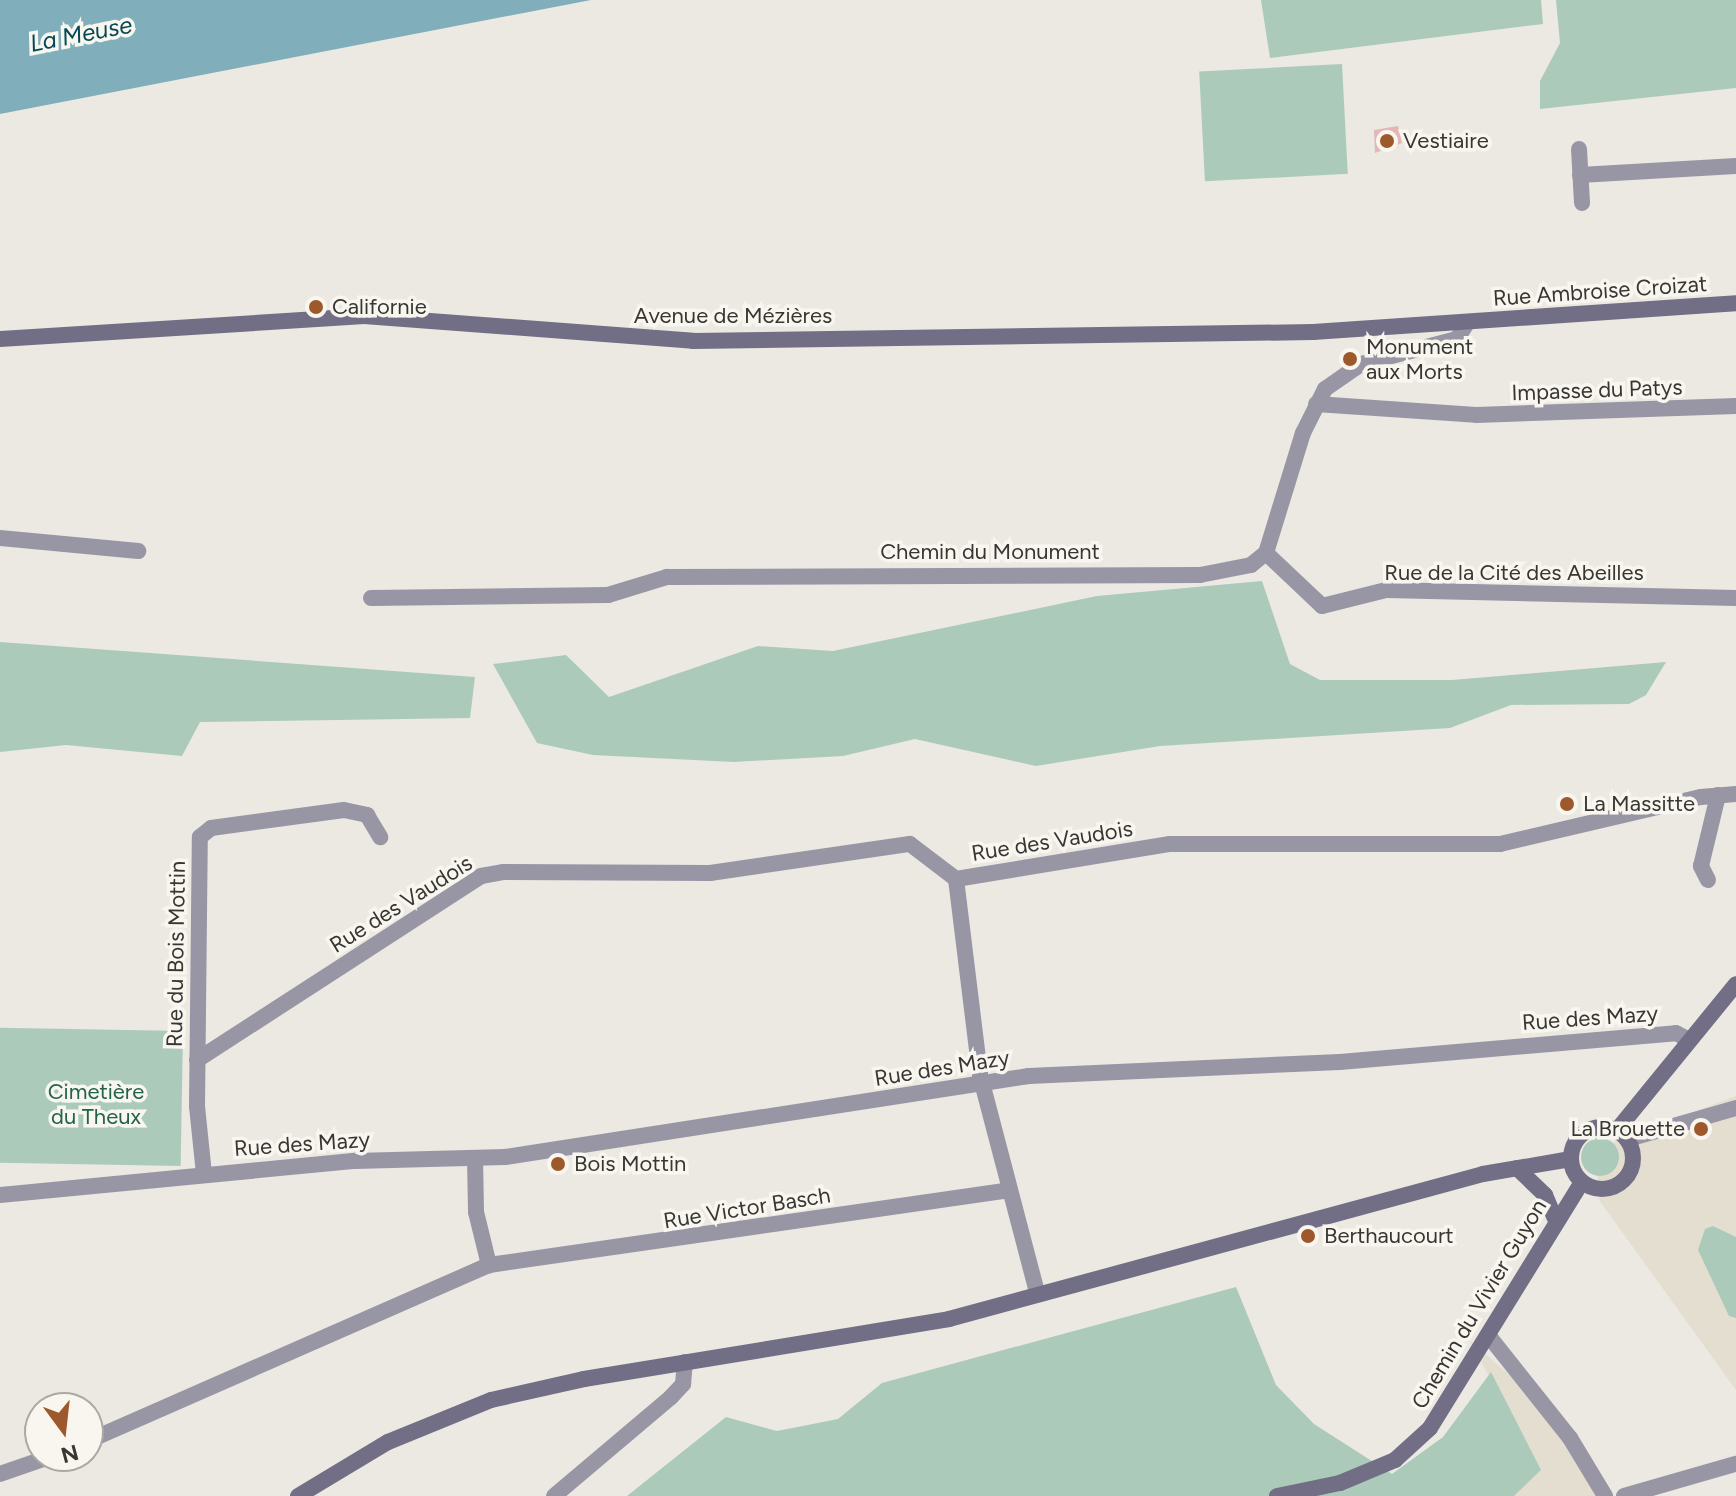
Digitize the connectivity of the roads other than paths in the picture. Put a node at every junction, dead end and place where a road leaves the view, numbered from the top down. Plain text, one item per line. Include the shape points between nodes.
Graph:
1 (1579, 149) dead end
2 (1736, 166) edge
3 (1580, 175) junction
4 (1582, 203) dead end
5 (1736, 303) edge
6 (1467, 323) junction
7 (0, 339) edge
8 (1316, 404) junction
9 (1736, 406) edge
10 (0, 538) edge
11 (138, 551) dead end
12 (1266, 553) junction
13 (371, 598) dead end
14 (1736, 598) edge
15 (1736, 794) edge
16 (1718, 795) junction
17 (380, 837) dead end
18 (956, 879) junction
19 (1708, 880) dead end
20 (1736, 984) edge
21 (1689, 1040) junction
22 (197, 1060) junction
23 (983, 1083) junction
24 (1736, 1108) edge
25 (1623, 1134) junction
26 (475, 1158) junction
27 (1571, 1159) junction
28 (1517, 1168) junction
29 (204, 1174) junction
30 (1582, 1182) junction
31 (1010, 1190) junction
32 (0, 1195) edge
33 (1555, 1218) junction
34 (489, 1265) junction
35 (1037, 1293) junction
36 (1488, 1335) junction
37 (685, 1362) junction
38 (104, 1434) edge
39 (1735, 1464) edge
40 (24, 1466) edge
41 (0, 1474) edge
42 (298, 1496) edge
43 (554, 1496) edge
44 (1277, 1496) edge
45 (1605, 1496) edge
46 (1624, 1496) edge

1 - 3 street
2 - 3 street
3 - 4 street
5 - 6 main road, Rue Ambroise Croizat
6 - 7 main road, Avenue de Mézières via 1313,332 693,341 364,316
6 - 8 street via 1457,339 1339,375
8 - 9 street, Impasse du Patys via 1476,415
8 - 12 street via 1273,515
10 - 11 street
12 - 13 street, Chemin du Monument via 1251,565 1200,575 667,577 608,595
12 - 14 street, Rue de la Cité des Abeilles via 1322,606 1386,590
15 - 16 street, Rue des Vaudois
16 - 18 street, Rue des Vaudois via 1500,844 1170,844
16 - 19 street via 1701,866
17 - 22 street, Rue du Bois Mottin via 367,815 344,810 211,828 200,837
18 - 22 street, Rue des Vaudois via 910,844 710,873 481,876
18 - 23 street
20 - 21 main road
21 - 23 street, Rue des Mazy via 1676,1033
21 - 25 main road
22 - 29 street, Rue du Bois Mottin
23 - 26 street, Rue des Mazy
23 - 31 street
24 - 25 street
25 - 27 main road via 1585,1131
25 - 30 main road via 1633,1166 1622,1183 1601,1189
26 - 29 street, Rue des Mazy
26 - 34 street via 476,1212
27 - 28 main road
27 - 30 main road
28 - 33 main road via 1545,1195
28 - 35 main road
29 - 32 street, Rue des Mazy
30 - 33 main road, Chemin du Vivier Guyon
31 - 34 street, Rue Victor Basch
31 - 35 street
33 - 36 main road, Chemin du Vivier Guyon
34 - 38 street, Rue Victor Basch
35 - 37 main road via 949,1319
36 - 44 main road, Chemin du Vivier Guyon via 1430,1428 1395,1460 1340,1483
36 - 45 street via 1570,1438
37 - 42 main road via 553,1386 440,1418
37 - 43 street via 683,1384 671,1397
39 - 46 street
40 - 41 street

